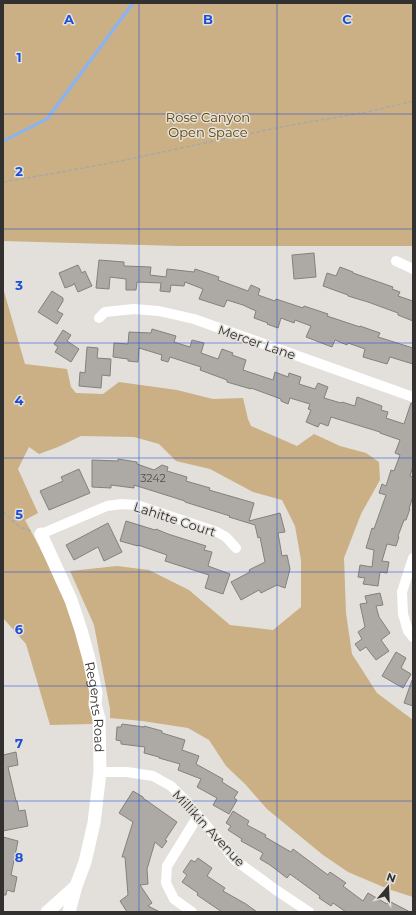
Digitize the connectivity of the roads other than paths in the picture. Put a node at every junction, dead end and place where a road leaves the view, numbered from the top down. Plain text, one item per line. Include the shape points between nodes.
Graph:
1 (396, 261) dead end
2 (413, 268) edge
3 (99, 318) dead end
4 (413, 397) edge
5 (41, 534) joint
6 (236, 548) dead end
7 (413, 558) edge
8 (413, 638) edge
9 (100, 772) junction
10 (198, 816) junction
11 (76, 886) junction
12 (47, 912) edge
13 (69, 912) edge
14 (192, 912) edge
15 (310, 912) edge

1 - 2 street
3 - 4 street, Mercer Lane via 105,312 134,309 159,311 194,319
5 - 6 street, Lahitte Court via 107,506 129,504 217,532
5 - 9 street, Regents Road via 71,600 89,659 99,719
7 - 8 street via 402,592 403,614
9 - 10 street, Millikin Avenue via 127,772 153,776 171,786
9 - 11 street, Regents Road via 94,823 85,862
10 - 14 street via 167,866 166,883 174,899
10 - 15 street, Millikin Avenue via 235,860
11 - 12 street, Regents Road
11 - 13 street, Regents Road

